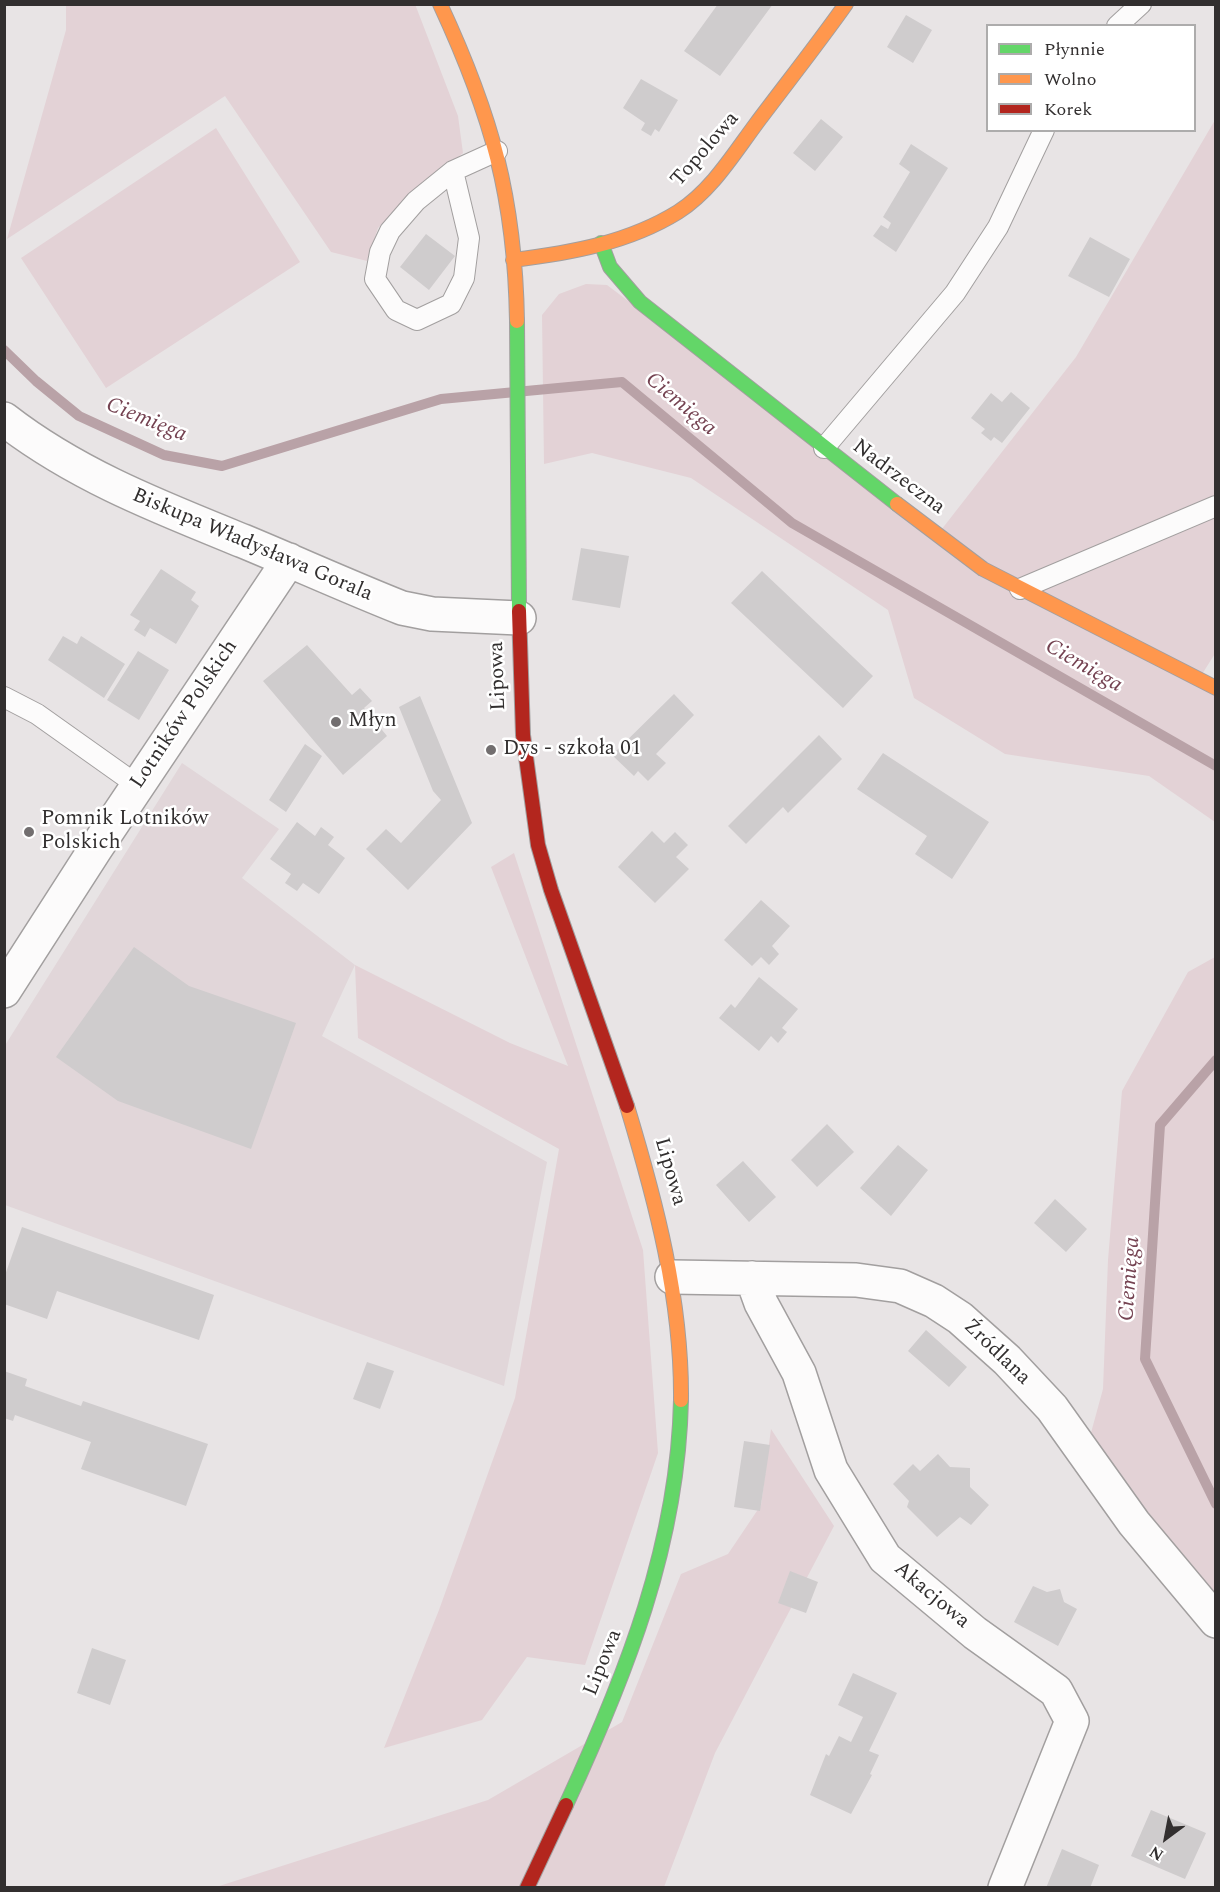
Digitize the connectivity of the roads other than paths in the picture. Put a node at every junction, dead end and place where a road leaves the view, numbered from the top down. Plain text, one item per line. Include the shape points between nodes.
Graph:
1 (440, 4) edge
2 (846, 4) edge
3 (1141, 4) edge
4 (1119, 24) edge
5 (1043, 132) edge
6 (497, 151) junction
7 (453, 171) junction
8 (601, 243) junction
9 (513, 260) junction
10 (4, 419) edge
11 (824, 448) junction
12 (1215, 506) edge
13 (289, 560) junction
14 (1020, 590) junction
15 (519, 618) junction
16 (1215, 688) edge
17 (4, 697) edge
18 (137, 785) junction
19 (4, 991) edge
20 (672, 1277) junction
21 (752, 1278) junction
22 (1215, 1621) edge
23 (527, 1887) edge
24 (1005, 1887) edge

1 - 6 street, Lipowa via 471,73
2 - 8 street, Topolowa via 726,164 696,197 648,228
3 - 4 lane
5 - 11 lane via 998,227 955,293
6 - 7 lane
6 - 9 street, Lipowa via 506,186
7 - 7 lane via 416,201 390,231 380,252 375,279 396,310 417,320 451,304 464,278 469,238
8 - 9 street, Topolowa
8 - 11 street, Nadrzeczna via 610,267 640,302
9 - 15 street, Lipowa via 518,332
10 - 13 street, Biskupa Władysława Gorala via 97,479
11 - 14 street, Nadrzeczna via 983,568
12 - 14 lane
13 - 15 street, Biskupa Władysława Gorala via 402,608 432,614
13 - 18 street, Lotników Polskich
14 - 16 street, Nadrzeczna
15 - 20 street, Lipowa via 525,766 535,829 544,866 644,1159
17 - 18 lane via 37,714
18 - 19 street, Lotników Polskich
20 - 21 street, Źródlana
20 - 23 street, Lipowa via 681,1362 681,1411 667,1539 622,1679
21 - 22 street, Źródlana via 856,1280 900,1286 960,1318 1052,1408 1134,1522
21 - 24 street, Akacjowa via 798,1373 831,1470 885,1558 975,1633 1056,1691 1072,1721

